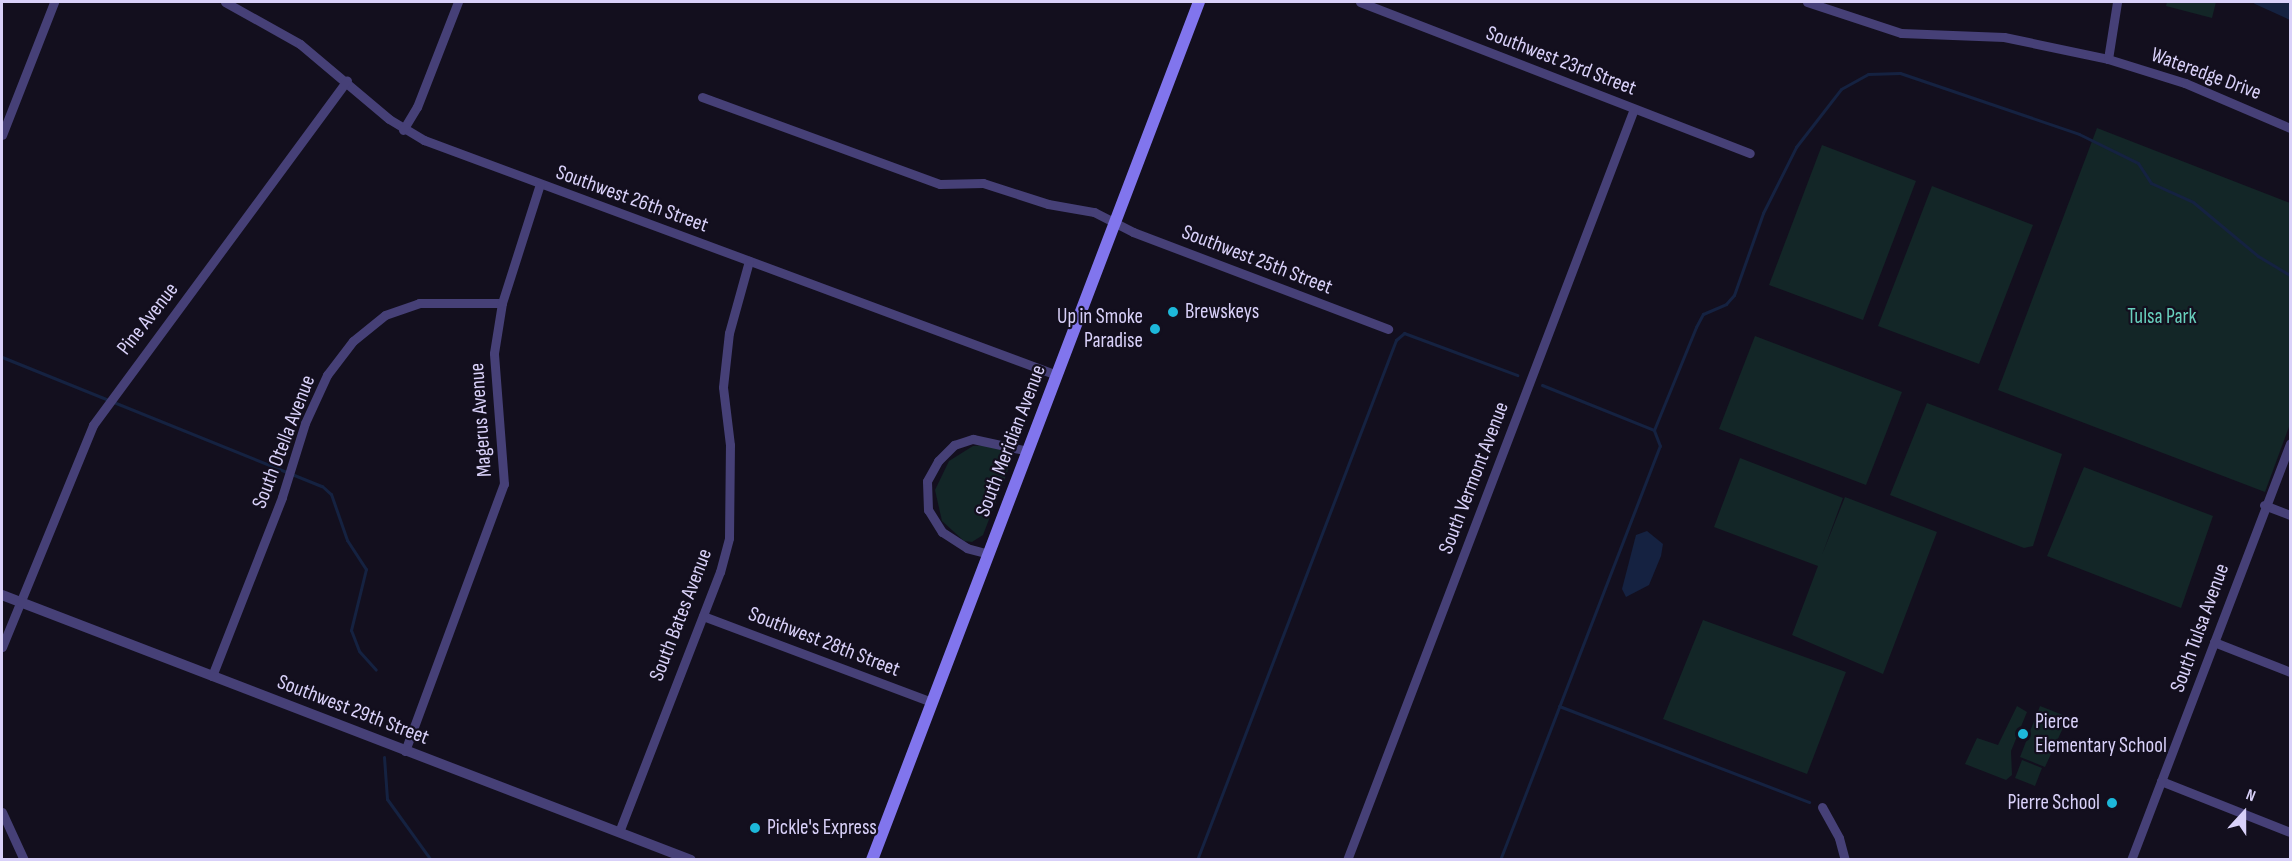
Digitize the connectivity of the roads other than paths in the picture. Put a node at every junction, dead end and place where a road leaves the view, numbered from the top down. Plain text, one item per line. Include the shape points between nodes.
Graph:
1 (54, 2) edge
2 (225, 2) edge
3 (458, 2) edge
4 (1199, 2) edge
5 (1360, 2) edge
6 (1807, 2) edge
7 (2117, 2) edge
8 (242, 5) edge
9 (2108, 59) junction
10 (346, 81) junction
11 (702, 97) dead end
12 (1634, 109) junction
13 (2290, 128) edge
14 (403, 130) junction
15 (2, 135) edge
16 (1750, 153) dead end
17 (540, 184) junction
18 (1114, 223) junction
19 (749, 261) junction
20 (502, 303) junction
21 (1388, 329) dead end
22 (1057, 375) junction
23 (2290, 443) edge
24 (1028, 451) junction
25 (2264, 505) junction
26 (2290, 515) edge
27 (989, 554) junction
28 (2, 595) edge
29 (21, 602) junction
30 (703, 616) junction
31 (2214, 642) junction
32 (2, 647) edge
33 (2290, 672) edge
34 (212, 676) junction
35 (932, 702) junction
36 (405, 751) junction
37 (2161, 781) junction
38 (1822, 807) dead end
39 (2, 812) edge
40 (619, 832) junction
41 (2290, 832) edge
42 (689, 859) edge
43 (24, 860) edge
44 (872, 860) edge
45 (1347, 860) edge
46 (1845, 860) edge
47 (2131, 860) edge

1 - 15 street
2 - 8 street, Southwest 26th Street
3 - 14 street via 417,107
4 - 18 main road, South Meridian Avenue
5 - 12 street, Southwest 23rd Street
6 - 9 street, Wateredge Drive via 1901,33 1981,34
7 - 9 street
8 - 10 street, Southwest 26th Street
9 - 13 street, Wateredge Drive via 2185,82
10 - 14 street, Southwest 26th Street
10 - 29 street, Pine Avenue via 104,406 81,450
11 - 18 street, Southwest 25th Street via 940,184 983,183 1048,204 1094,213
12 - 16 street, Southwest 23rd Street
12 - 45 street, South Vermont Avenue
14 - 17 street, Southwest 26th Street
17 - 19 street, Southwest 26th Street
17 - 20 street, Magerus Avenue
18 - 21 street, Southwest 25th Street
18 - 22 main road, South Meridian Avenue
19 - 22 street, Southwest 26th Street
19 - 30 street, South Bates Avenue via 731,324 724,378 730,446 729,538
20 - 34 street, South Otella Avenue via 419,303 385,315 353,341 327,375
20 - 36 street, Magerus Avenue via 494,353 504,484
22 - 24 main road, South Meridian Avenue
23 - 25 street, South Tulsa Avenue
24 - 27 main road, South Meridian Avenue
24 - 27 street via 973,439 954,445 938,460 927,481 928,510 942,532 967,548
25 - 26 street
25 - 31 street, South Tulsa Avenue
27 - 35 main road, South Meridian Avenue
28 - 29 street, Southwest 29th Street
29 - 32 street, Pine Avenue
29 - 34 street, Southwest 29th Street
30 - 35 street, Southwest 28th Street
30 - 40 street, South Bates Avenue
31 - 33 street
31 - 37 street, South Tulsa Avenue
34 - 36 street, Southwest 29th Street
35 - 44 main road, South Meridian Avenue
36 - 40 street, Southwest 29th Street
37 - 41 street
37 - 47 street, South Tulsa Avenue
38 - 46 street via 1833,816
39 - 43 street
40 - 42 street, Southwest 29th Street

